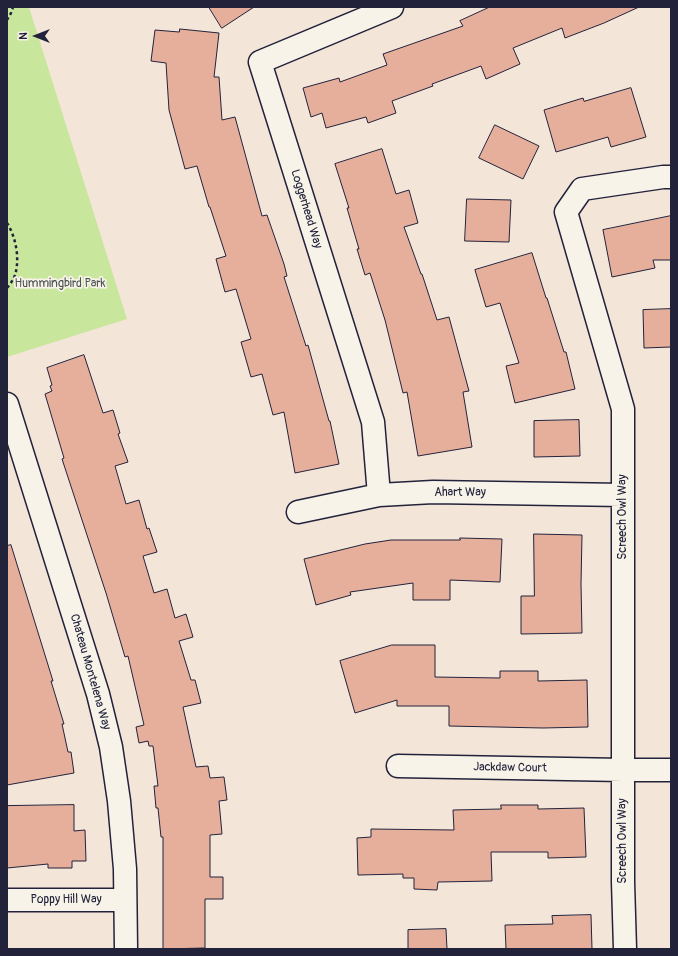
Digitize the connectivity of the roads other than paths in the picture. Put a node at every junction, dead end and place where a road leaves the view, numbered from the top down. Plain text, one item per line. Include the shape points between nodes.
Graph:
1 (392, 7) edge
2 (671, 177) edge
3 (7, 404) edge
4 (379, 495) junction
5 (623, 495) junction
6 (298, 512) dead end
7 (398, 766) dead end
8 (623, 770) junction
9 (671, 770) edge
10 (7, 900) edge
11 (125, 900) junction
12 (126, 949) edge
13 (625, 949) edge

1 - 4 street, Loggerhead Way via 260,62 373,422
2 - 5 street, Screech Owl Way via 582,188 566,212 623,409
3 - 11 street, Chateau Montelena Way via 100,702 111,747 119,801
4 - 5 street, Ahart Way via 433,492
4 - 6 street, Ahart Way
5 - 8 street, Screech Owl Way
7 - 8 street, Jackdaw Court
8 - 9 street, Jackdaw Court
8 - 13 street, Screech Owl Way
10 - 11 street, Poppy Hill Way
11 - 12 street, Chateau Montelena Way

